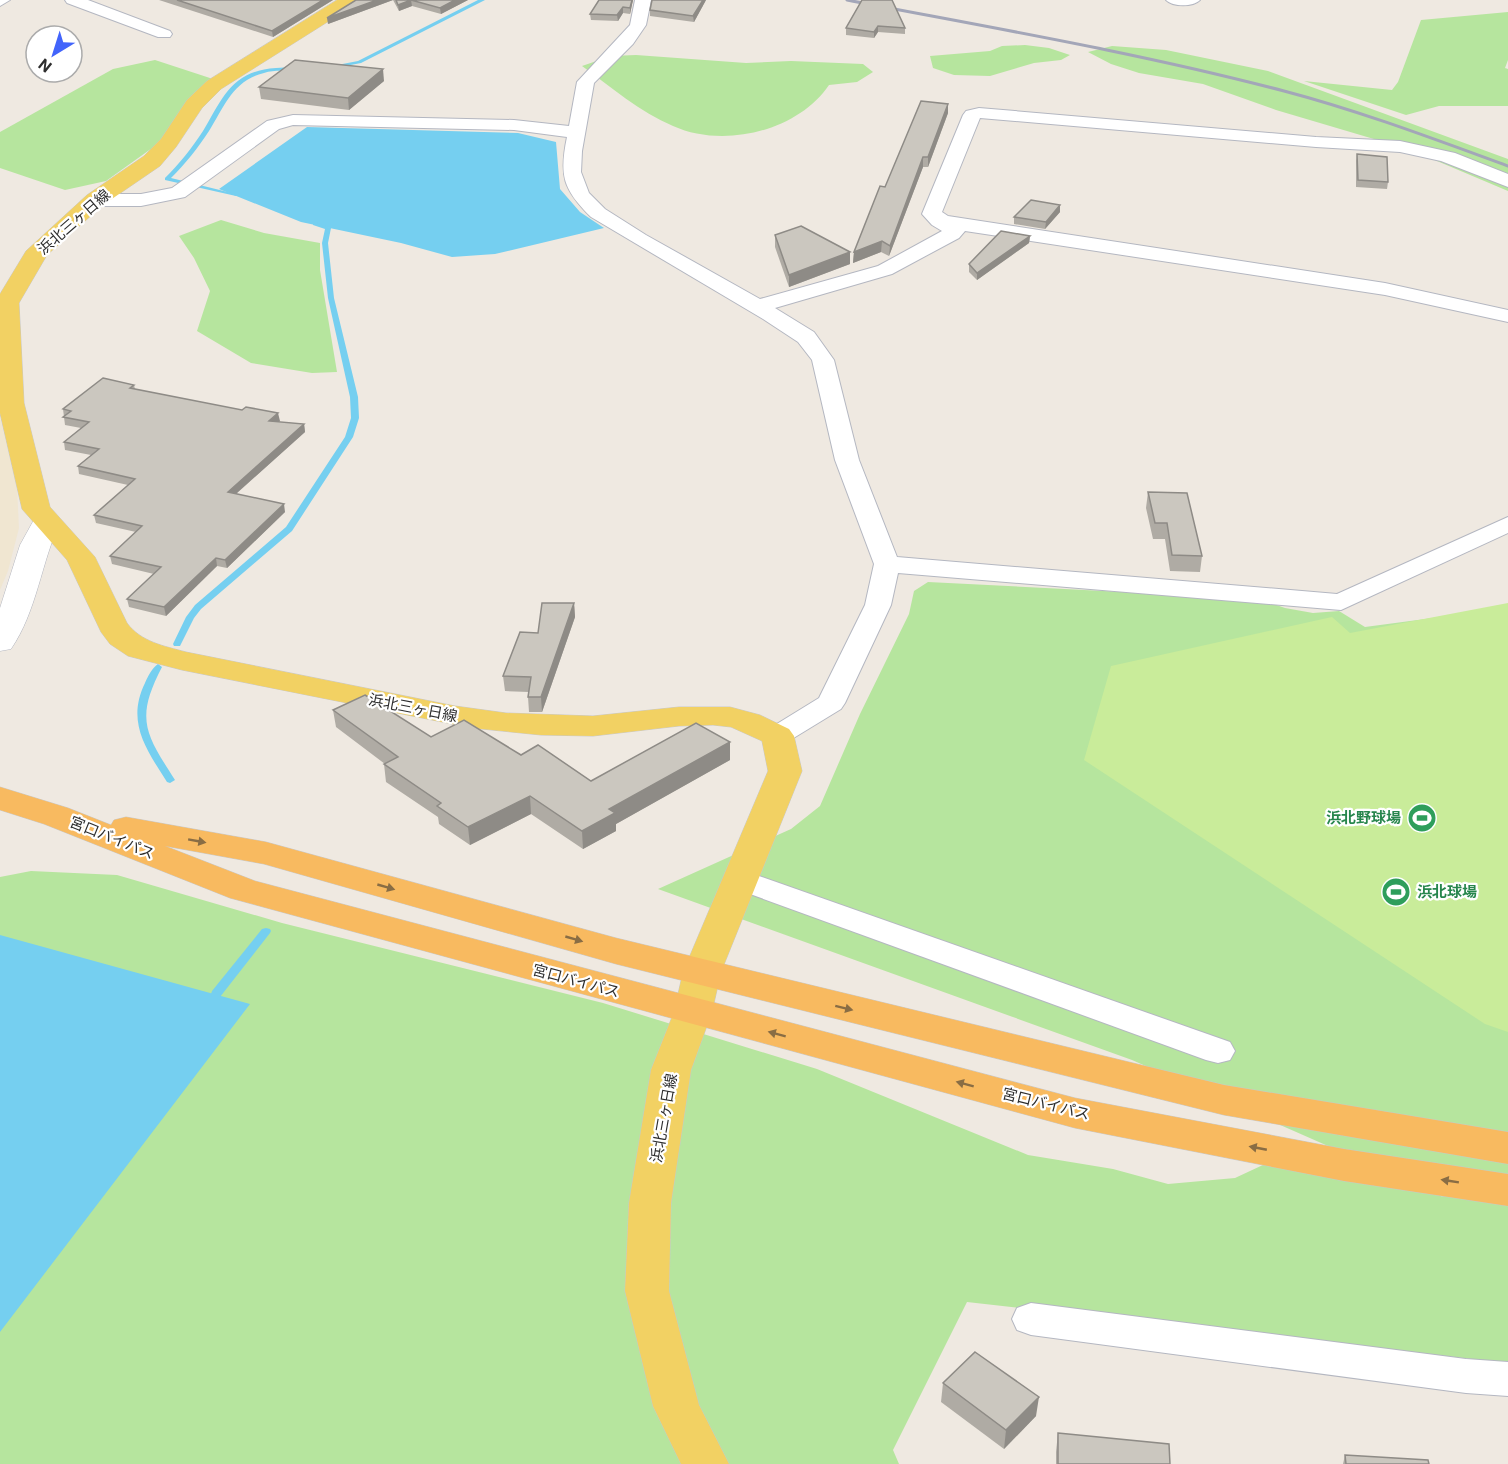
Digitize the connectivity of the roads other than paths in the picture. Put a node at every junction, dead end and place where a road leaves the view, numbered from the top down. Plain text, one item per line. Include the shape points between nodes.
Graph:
1 (73, 0) edge
2 (350, 0) edge
3 (643, 0) edge
4 (1173, 0) edge
5 (1192, 0) edge
6 (164, 34) dead end
7 (578, 134) junction
8 (1508, 181) edge
9 (95, 200) junction
10 (939, 221) junction
11 (758, 306) junction
12 (1508, 316) edge
13 (46, 522) junction
14 (1508, 524) edge
15 (887, 564) junction
16 (0, 642) edge
17 (777, 736) junction
18 (0, 798) edge
19 (56, 816) junction
20 (740, 879) junction
21 (702, 972) junction
22 (693, 1012) junction
23 (1218, 1051) dead end
24 (1508, 1148) edge
25 (1508, 1190) edge
26 (1031, 1319) dead end
27 (1508, 1379) edge
28 (705, 1464) edge

1 - 6 street
2 - 9 main road, 浜北三ヶ日線 via 214,85 194,104 170,143 152,161
3 - 7 street via 638,25 586,82
4 - 5 street
7 - 9 street via 514,125 293,120 273,125 191,184 166,197
7 - 11 street via 572,172 580,195 592,207 639,239
8 - 10 street via 1426,151 979,113 972,115 932,214
9 - 13 main road, 浜北三ヶ日線 via 38,251 8,303 11,403 36,509
10 - 11 street via 955,231 885,270
10 - 12 street via 1385,289
11 - 15 street via 806,337 823,360 847,460
13 - 16 main road
13 - 17 main road, 浜北三ヶ日線 via 80,557 121,637 153,654 498,723 595,726 701,716 753,723
14 - 15 street via 1341,602
15 - 17 street via 878,605 831,703
17 - 20 main road, 浜北三ヶ日線 via 785,771
18 - 19 highway
19 -> 21 highway, 宮口バイパス via 266,853
19 - 22 highway, 宮口バイパス via 243,890
20 - 21 main road, 浜北三ヶ日線
20 - 23 street
21 - 22 main road, 浜北三ヶ日線
21 -> 24 highway, 宮口バイパス via 1224,1100
25 -> 22 highway, 宮口バイパス via 1344,1165 1075,1113
22 - 28 main road, 浜北三ヶ日線 via 672,1070 650,1203 647,1291 676,1406
26 - 27 street

